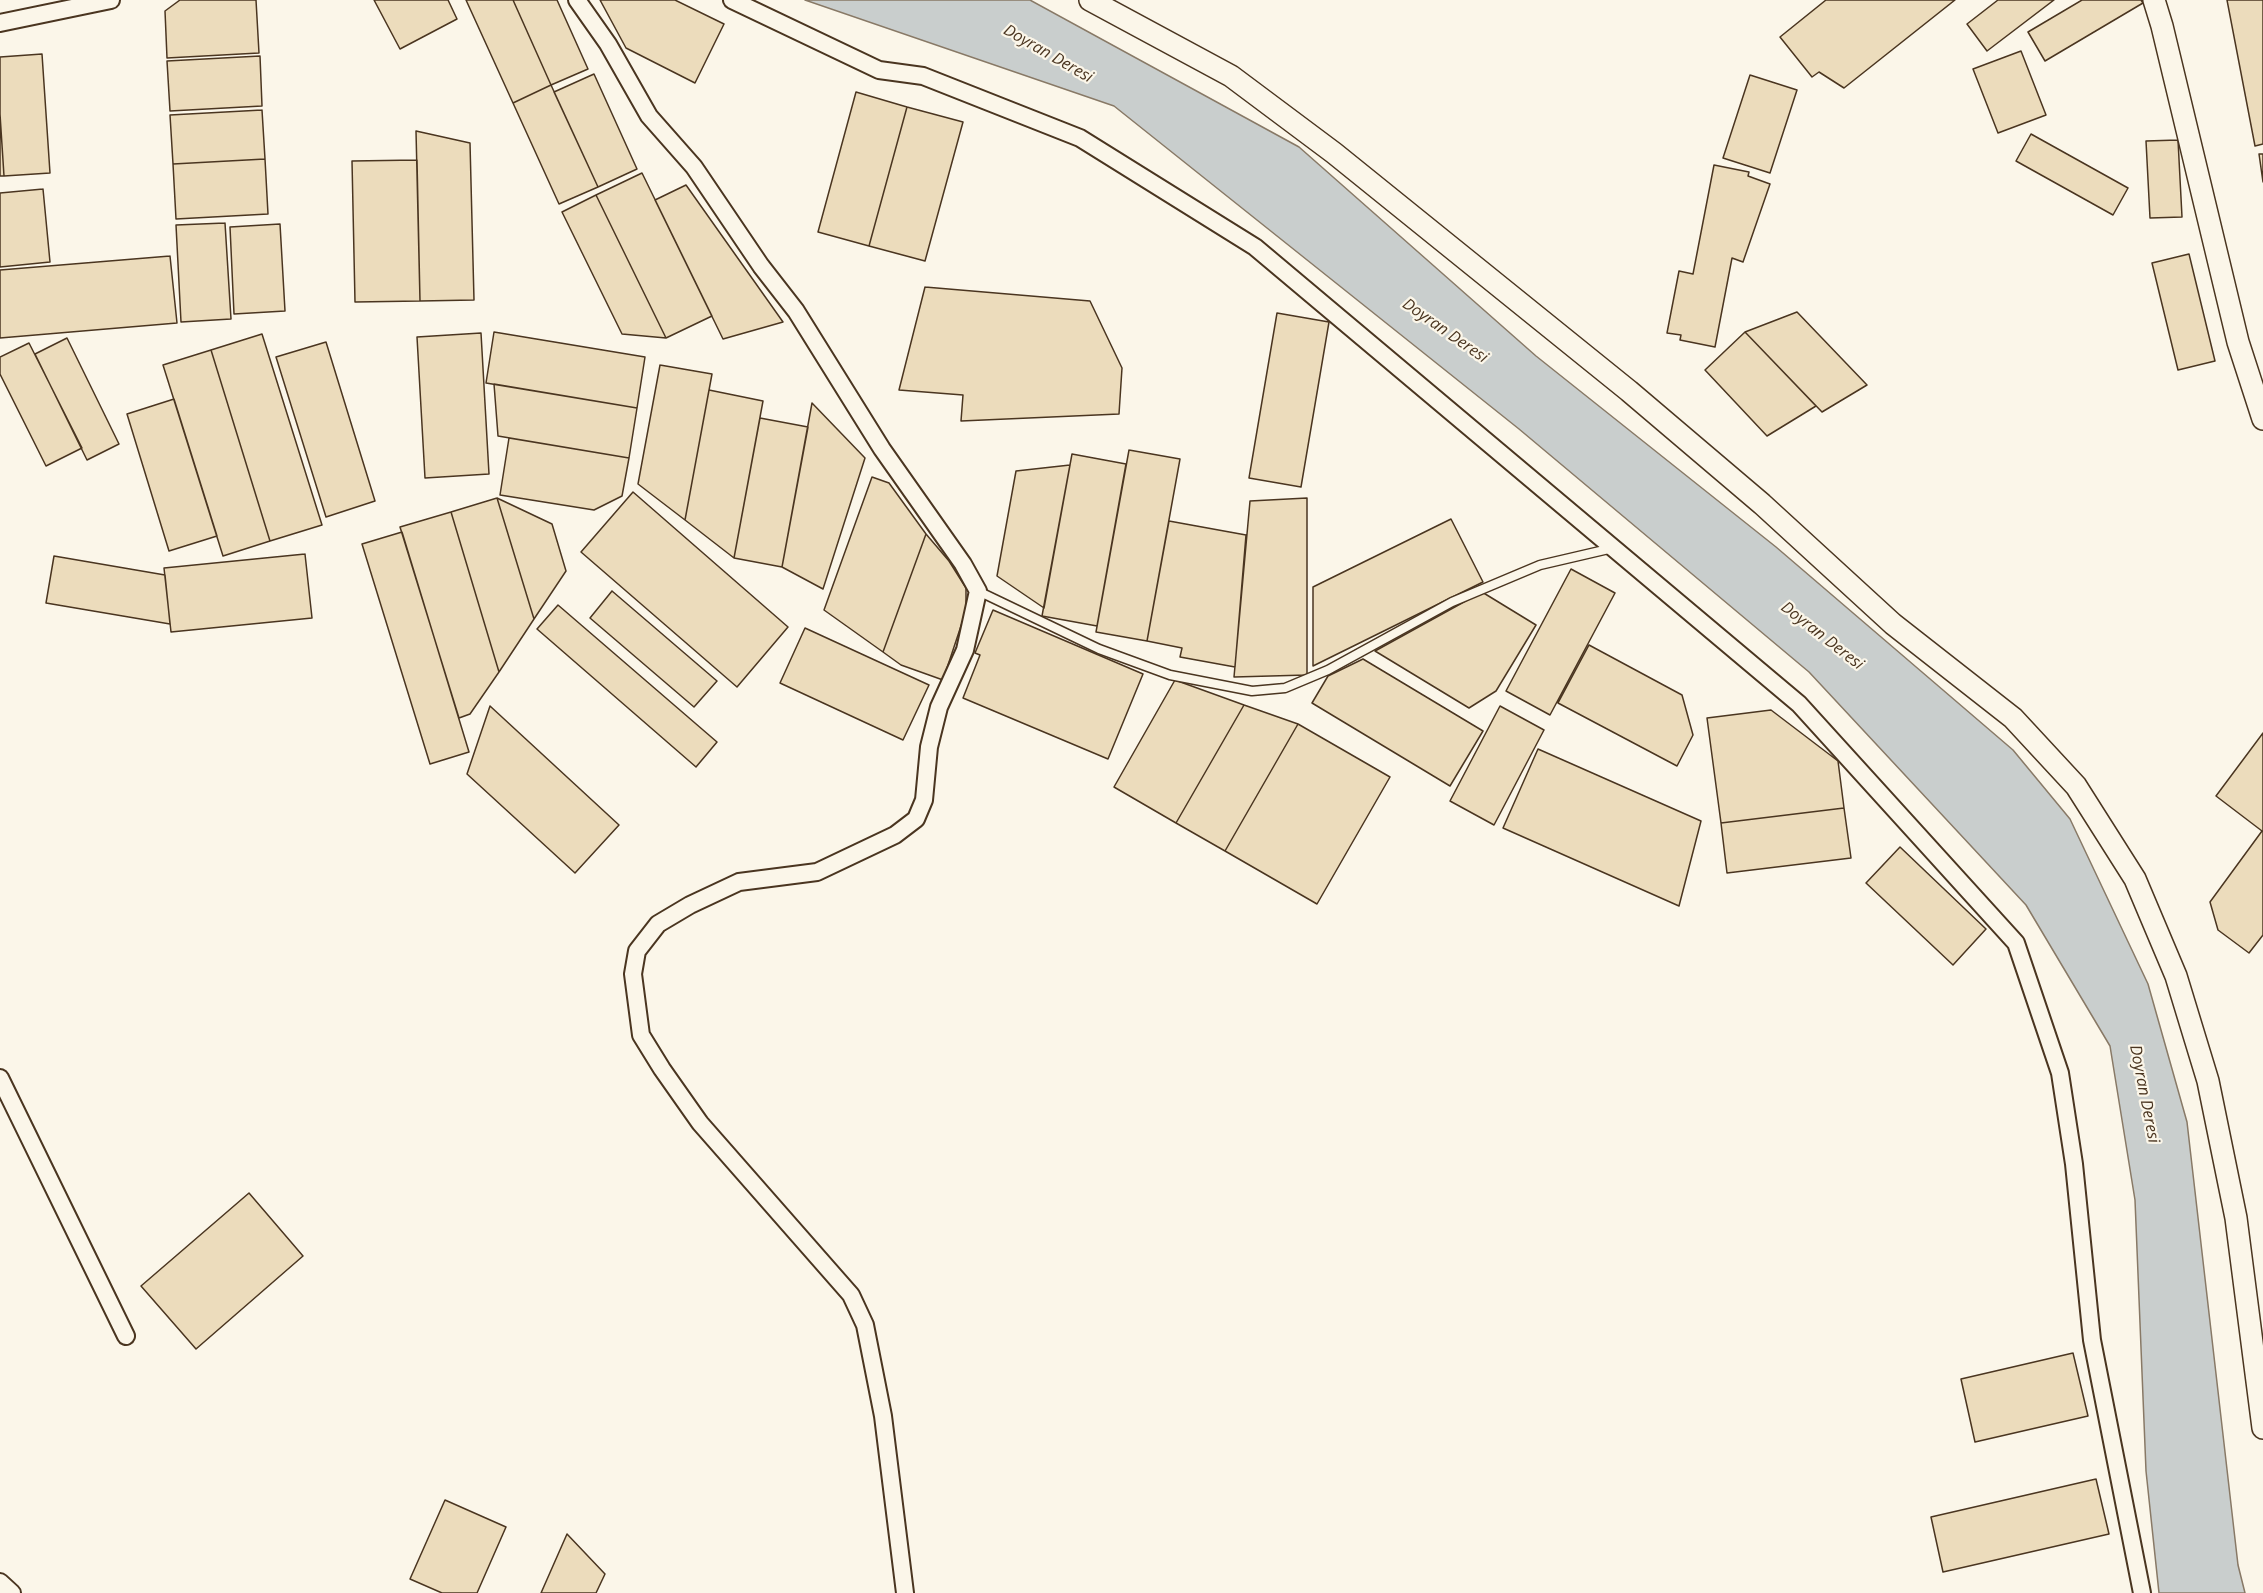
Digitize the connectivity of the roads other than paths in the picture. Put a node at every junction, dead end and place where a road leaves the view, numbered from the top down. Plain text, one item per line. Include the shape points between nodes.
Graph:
1 (111, 0) edge
2 (577, 0) edge
3 (732, 0) edge
4 (1090, 0) edge
5 (2154, 0) edge
6 (0, 23) edge
7 (2263, 419) edge
8 (1614, 548) junction
9 (978, 591) junction
10 (0, 1078) edge
11 (126, 1336) dead end
12 (2263, 1428) edge
13 (0, 1582) edge
14 (12, 1593) edge
15 (905, 1593) edge
16 (2142, 1593) edge

1 - 6 street
2 - 9 street via 608,44 649,116 694,167 796,310 882,449
3 - 8 street via 879,70 923,76 1080,138 1255,247
4 - 12 street via 1231,76 1334,153 1638,398 1893,624 2013,718 2076,786 2135,879 2176,976 2208,1081 2236,1218
5 - 7 street via 2238,342
8 - 9 lane via 1540,565 1452,602 1328,670 1285,688 1252,691 1170,675 1099,649
8 - 16 street via 1799,704 2016,943 2060,1072 2074,1164 2092,1341
9 - 15 street via 965,650 939,707 929,747 924,800 916,819 895,835 817,872 739,882 690,904 658,924 637,951 633,974 641,1035 662,1069 700,1123 851,1295 864,1325 883,1416
10 - 11 street
13 - 14 street

